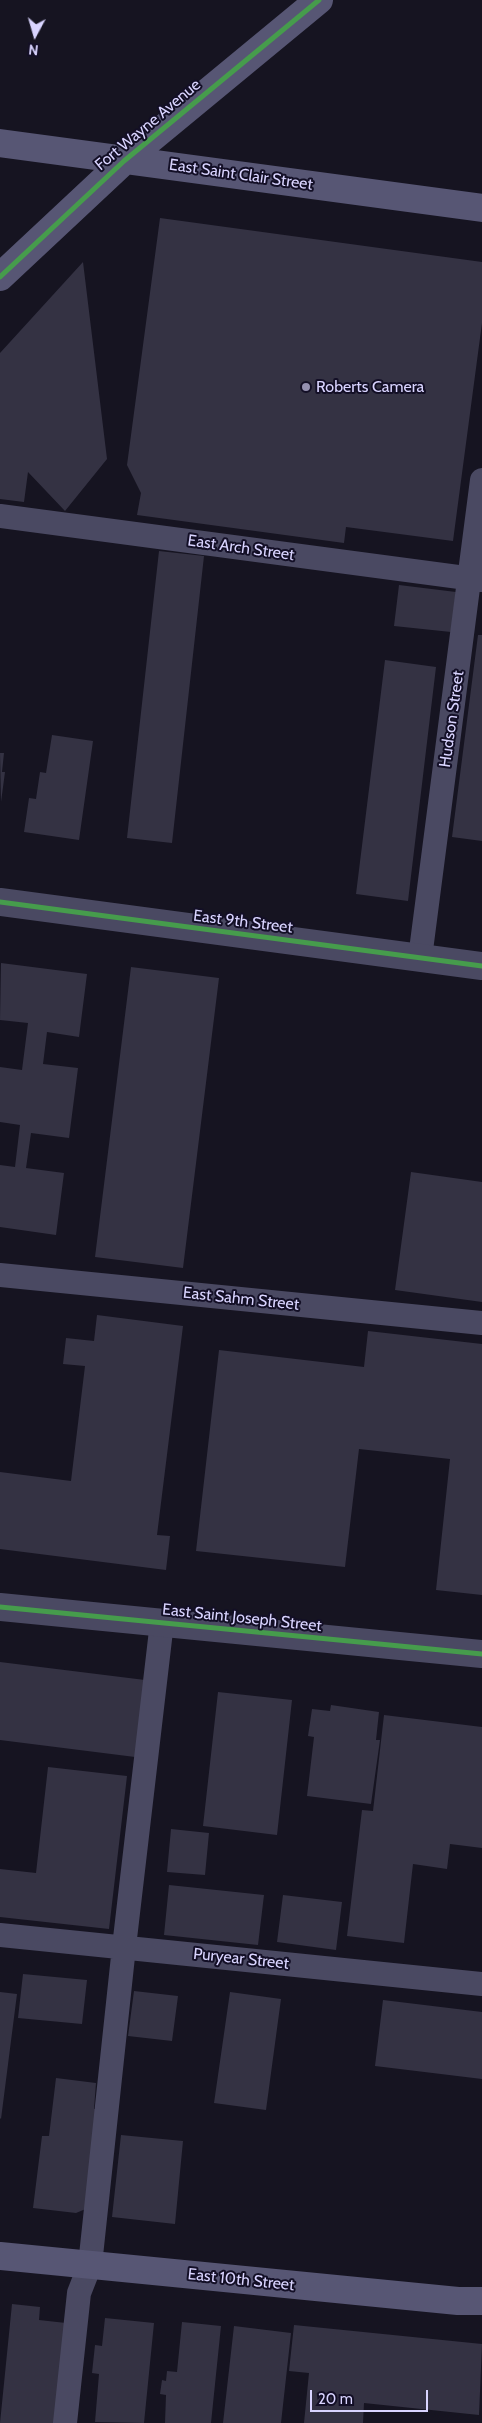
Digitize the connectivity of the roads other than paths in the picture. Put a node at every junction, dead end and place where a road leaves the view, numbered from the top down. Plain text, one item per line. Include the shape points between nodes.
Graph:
1 (319, 0) edge
2 (0, 143) edge
3 (124, 160) junction
4 (482, 208) edge
5 (0, 277) edge
6 (482, 480) edge
7 (0, 516) edge
8 (476, 579) edge
9 (0, 902) edge
10 (420, 958) junction
11 (482, 966) edge
12 (0, 1276) edge
13 (482, 1323) edge
14 (0, 1606) edge
15 (162, 1622) junction
16 (482, 1654) edge
17 (0, 1935) edge
18 (124, 1947) junction
19 (482, 1984) edge
20 (0, 2256) edge
21 (90, 2264) junction
22 (482, 2301) edge
23 (65, 2423) edge

1 - 3 main road, Fort Wayne Avenue
2 - 3 main road, East Saint Clair Street
3 - 4 main road, East Saint Clair Street
3 - 5 main road, Fort Wayne Avenue
6 - 8 lane, Hudson Street
7 - 8 lane, East Arch Street
8 - 10 lane, Hudson Street
9 - 10 street, East 9th Street
10 - 11 street, East 9th Street
12 - 13 lane, East Sahm Street
14 - 15 street, East Saint Joseph Street
15 - 16 street, East Saint Joseph Street
15 - 18 lane
17 - 18 lane, Puryear Street
18 - 19 lane, Puryear Street
18 - 21 lane
20 - 21 main road, East 10th Street
21 - 22 main road, East 10th Street
21 - 23 lane via 79,2293

